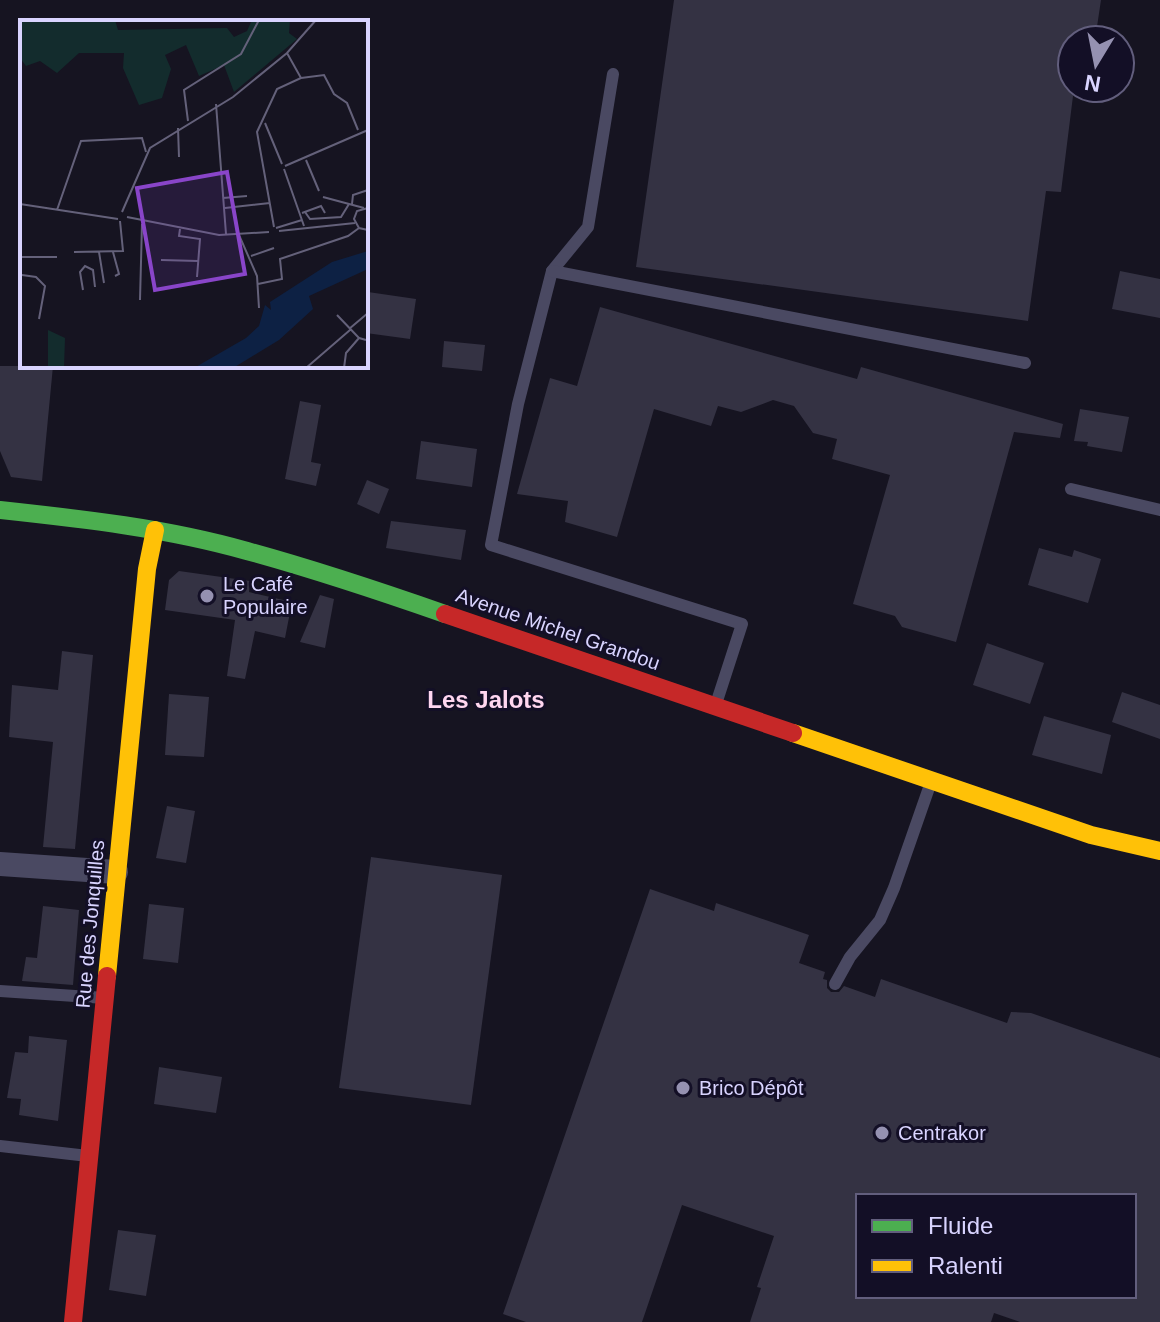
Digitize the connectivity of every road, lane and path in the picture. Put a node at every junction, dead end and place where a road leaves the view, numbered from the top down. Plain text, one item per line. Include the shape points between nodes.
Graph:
1 (613, 74) dead end
2 (552, 271) junction
3 (1025, 363) dead end
4 (1071, 489) dead end
5 (0, 510) edge
6 (1160, 510) edge
7 (155, 530) junction
8 (715, 706) junction
9 (932, 779) junction
10 (1091, 835) junction
11 (1160, 851) edge
12 (0, 864) edge
13 (1160, 871) edge
14 (116, 872) junction
15 (835, 984) dead end
16 (0, 991) edge
17 (106, 998) junction
18 (0, 1146) edge
19 (90, 1156) junction
20 (73, 1322) edge

1 - 2 lane via 588,227
2 - 3 lane
2 - 8 lane via 518,404 491,545 742,624
4 - 6 lane
5 - 7 main road, Avenue Michel Grandou
7 - 8 main road, Avenue Michel Grandou via 340,579
7 - 14 main road, Rue des Jonquilles
8 - 9 main road, Avenue Michel Grandou
9 - 10 main road, Avenue Michel Grandou
9 - 15 lane via 880,920
10 - 11 main road, Avenue Michel Grandou
10 - 13 main road, Avenue Michel Grandou
12 - 14 street
14 - 17 main road, Rue des Jonquilles
16 - 17 lane
17 - 19 main road, Rue des Jonquilles
18 - 19 lane
19 - 20 main road, Rue des Jonquilles

